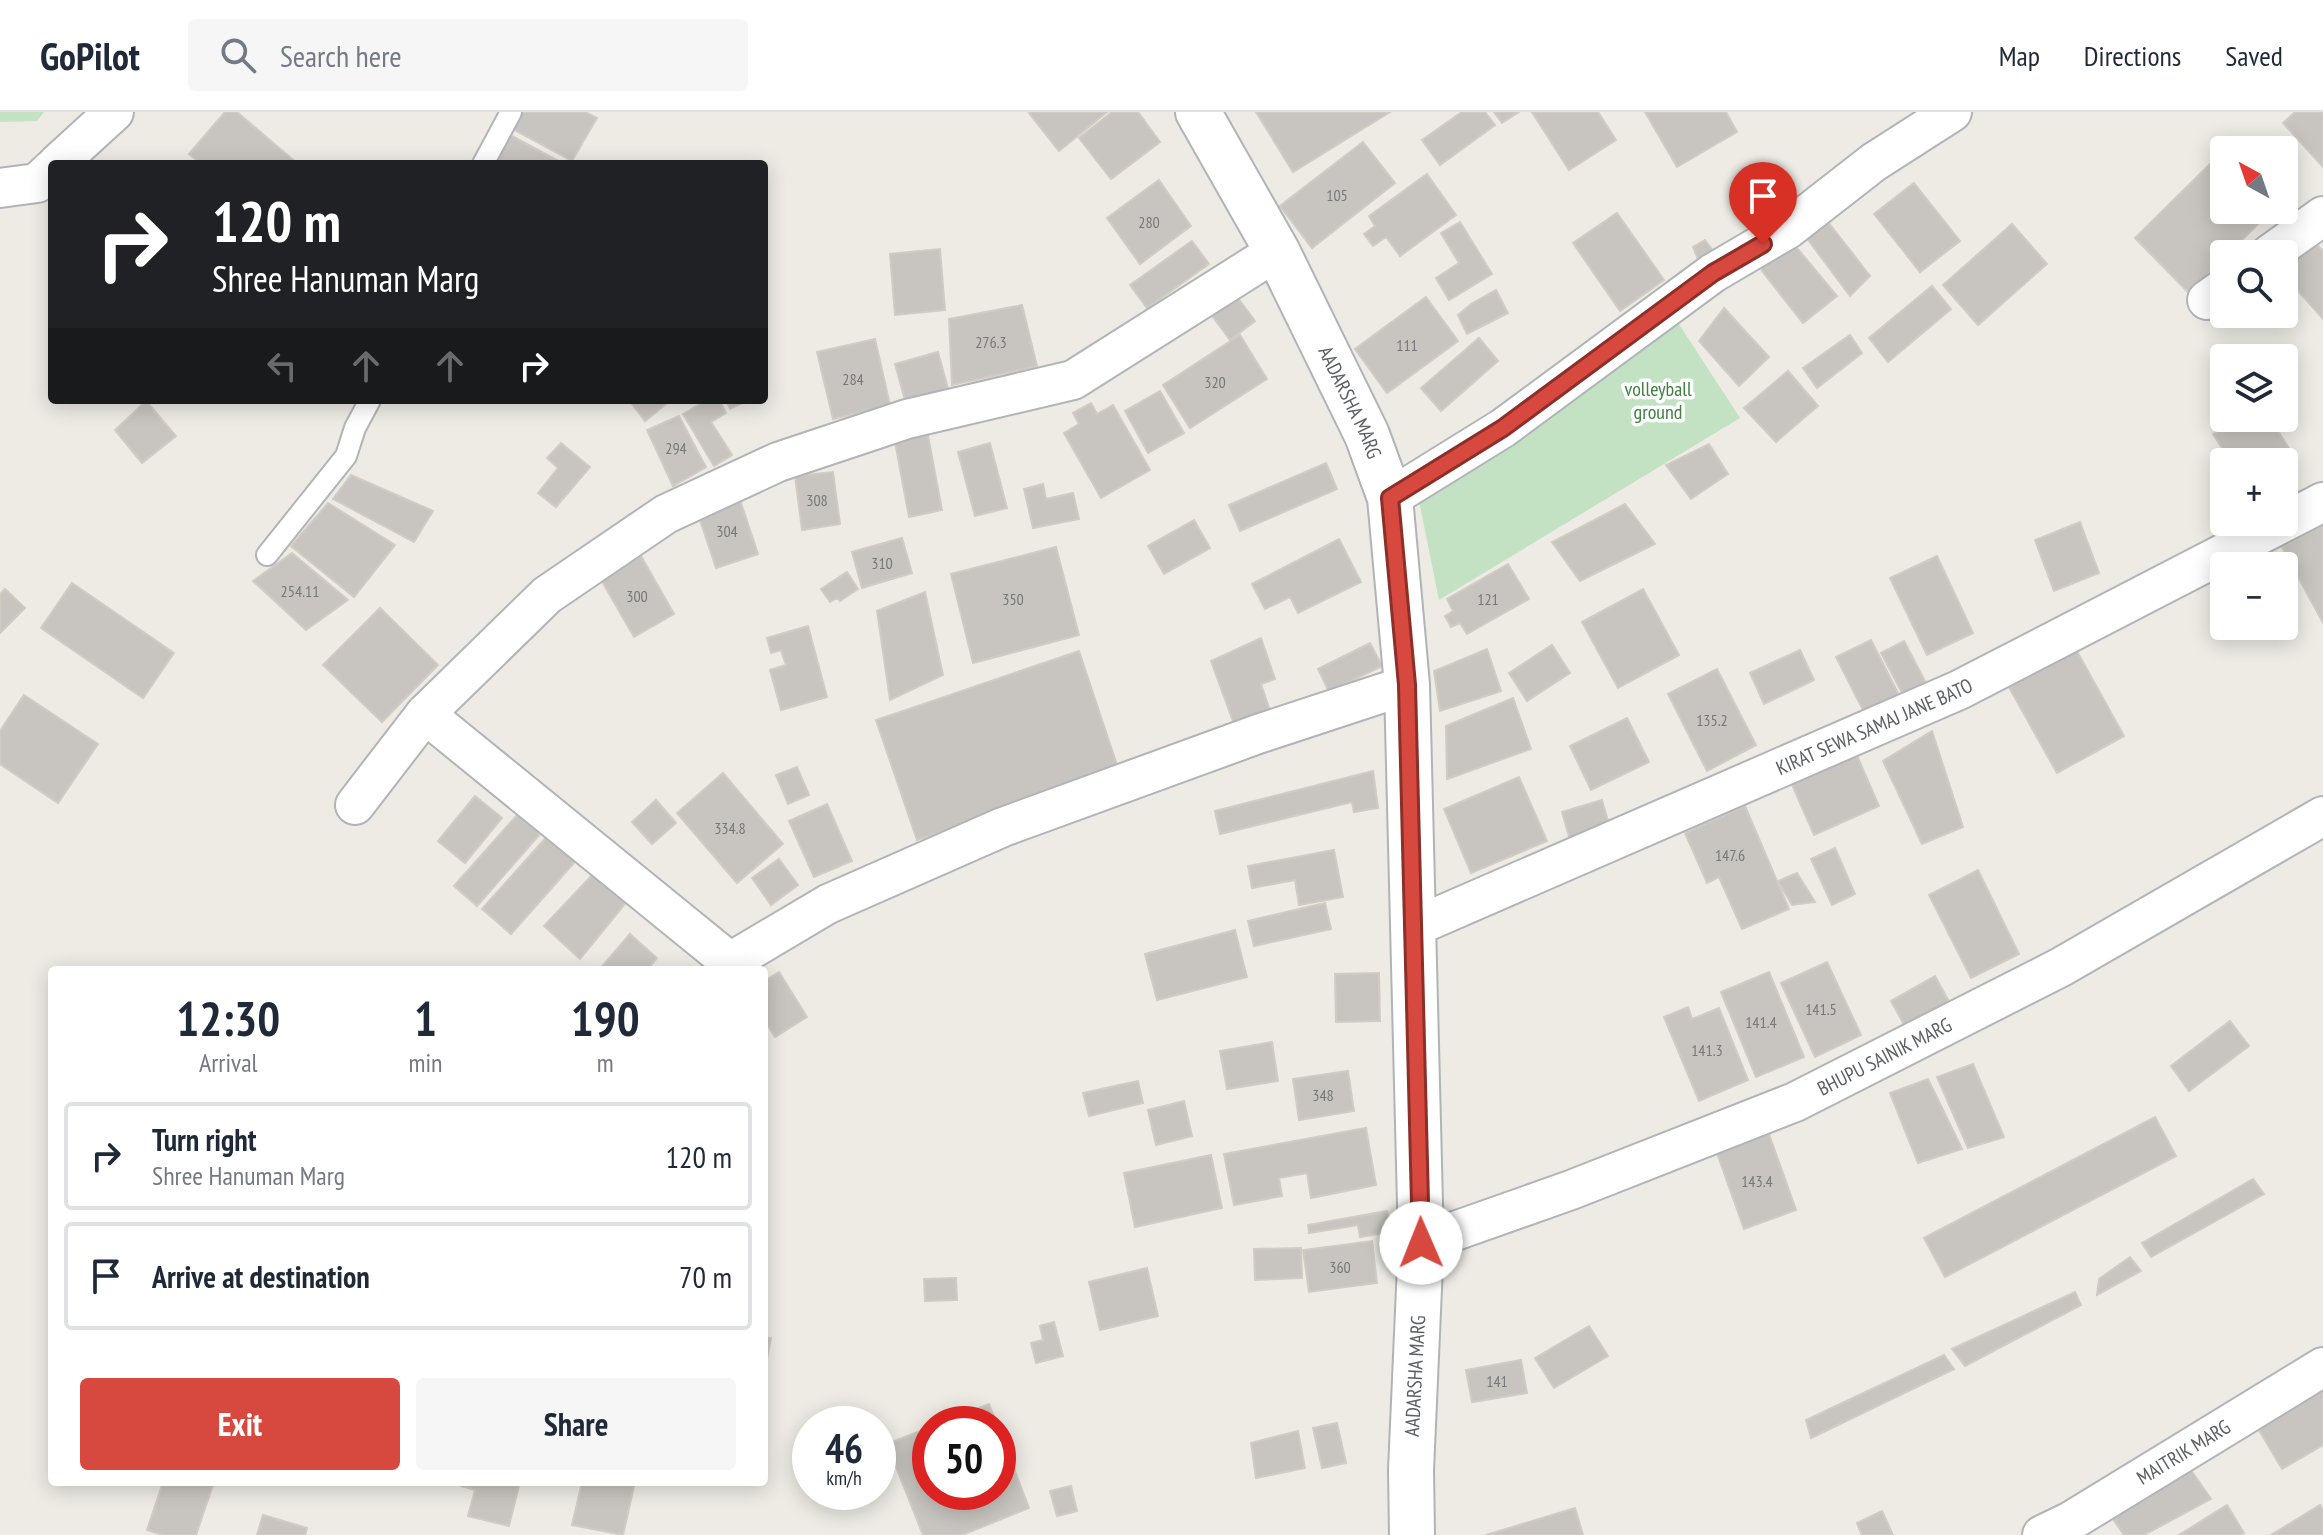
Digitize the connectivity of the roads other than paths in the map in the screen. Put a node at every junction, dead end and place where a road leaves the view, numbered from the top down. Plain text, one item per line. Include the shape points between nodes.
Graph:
1 (114, 112) edge
2 (511, 112) edge
3 (1198, 112) edge
4 (1952, 112) edge
5 (61, 160) edge
6 (485, 160) edge
7 (48, 173) edge
8 (0, 188) edge
9 (2323, 216) edge
10 (2290, 240) edge
11 (1277, 251) junction
12 (368, 404) edge
13 (1390, 498) junction
14 (2323, 502) edge
15 (267, 555) dead end
16 (1407, 685) junction
17 (425, 714) junction
18 (355, 805) dead end
19 (2323, 816) edge
20 (1414, 927) junction
21 (1421, 1243) junction
22 (2323, 1367) edge
23 (1412, 1535) edge
24 (2042, 1535) edge

1 - 5 street
2 - 6 lane
3 - 11 main road, AADARSHA MARG
4 - 13 street via 1874,162 1788,229 1713,273 1503,428
7 - 8 street via 37,183
9 - 10 street
11 - 13 main road, AADARSHA MARG via 1367,435
11 - 17 street via 1073,380 907,419 778,462 666,514 547,595
12 - 15 lane via 346,456
13 - 16 main road, AADARSHA MARG
14 - 20 street, KIRAT SEWA SAMAJ JANE BATO via 1959,690
16 - 17 street via 1003,827 828,904 730,962
16 - 20 main road, AADARSHA MARG
17 - 18 street
19 - 21 street, BHUPU SAINIK MARG via 2061,967 1795,1102
20 - 21 main road, AADARSHA MARG
21 - 23 main road, AADARSHA MARG
22 - 24 street, MAITRIK MARG

